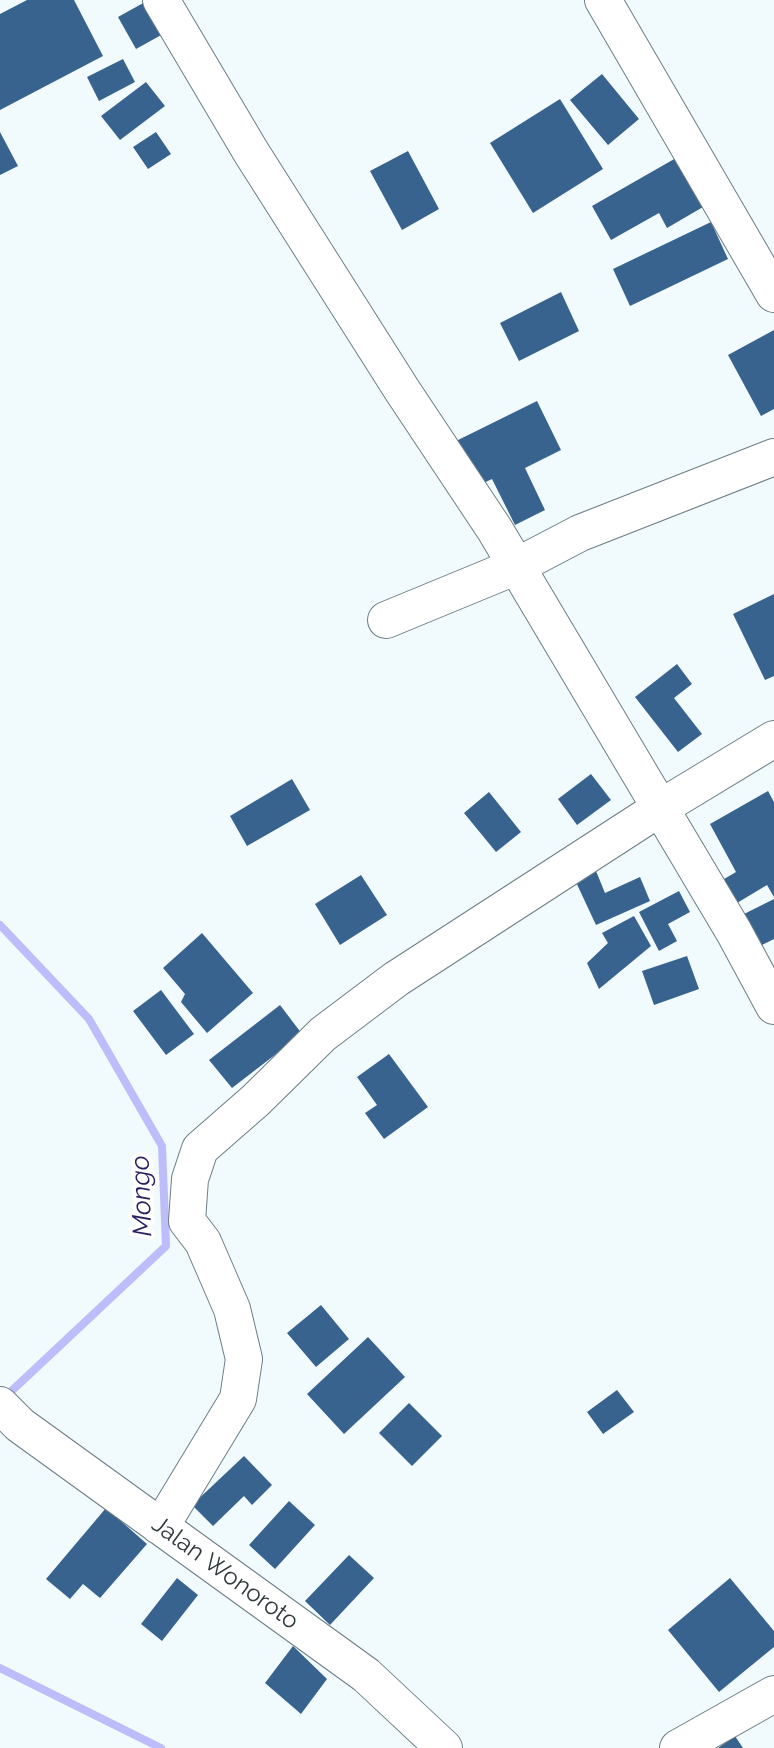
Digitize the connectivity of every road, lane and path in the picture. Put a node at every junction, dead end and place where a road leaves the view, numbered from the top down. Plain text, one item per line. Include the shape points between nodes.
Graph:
1 (161, 0) edge
2 (603, 0) edge
3 (774, 294) edge
4 (774, 457) edge
5 (517, 566) junction
6 (386, 620) dead end
7 (774, 739) edge
8 (660, 808) junction
9 (774, 1006) edge
10 (10, 1415) edge
11 (159, 1526) junction
12 (774, 1694) edge
13 (444, 1748) edge
14 (678, 1748) edge

1 - 5 street via 251,152
2 - 3 street
4 - 5 street via 580,533
5 - 6 street
5 - 8 street
7 - 8 street
8 - 9 street
8 - 11 street via 396,979 323,1034 200,1149 190,1179 187,1221 203,1242 232,1309 244,1359 238,1399
10 - 11 street, Jalan Wonoroto
11 - 13 street, Jalan Wonoroto via 366,1675
12 - 14 street

